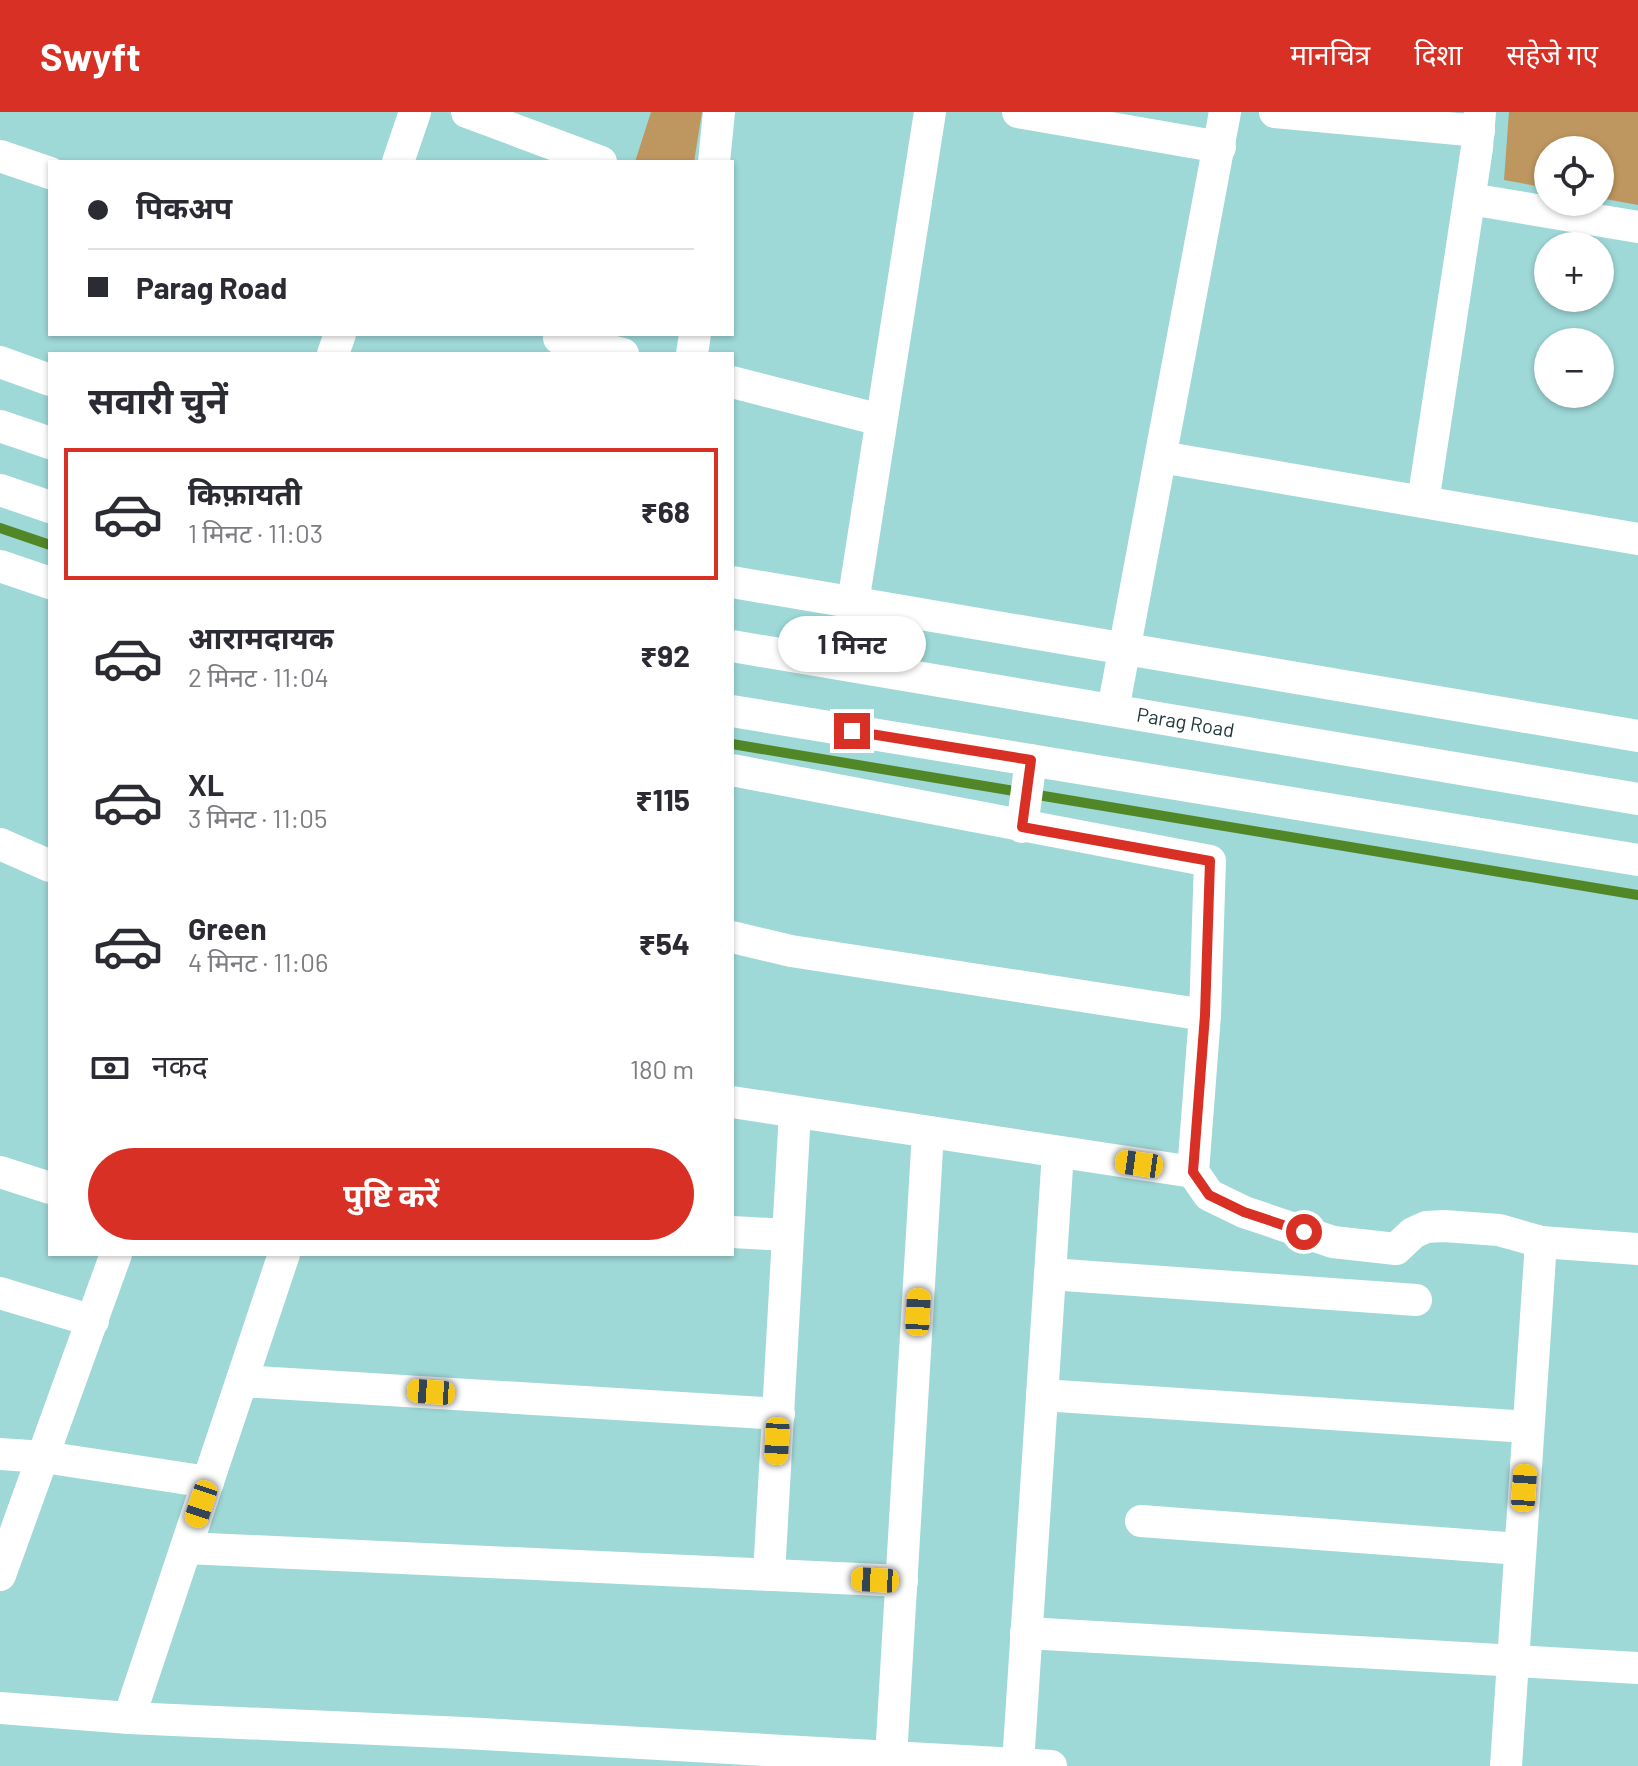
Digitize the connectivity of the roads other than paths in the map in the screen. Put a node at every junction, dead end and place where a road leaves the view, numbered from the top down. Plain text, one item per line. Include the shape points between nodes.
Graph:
1 (415, 112) edge
2 (467, 112) edge
3 (719, 112) edge
4 (930, 112) edge
5 (1018, 112) edge
6 (1225, 112) edge
7 (1275, 112) edge
8 (1480, 122) edge
9 (1220, 147) junction
10 (0, 156) edge
11 (399, 160) edge
12 (596, 160) edge
13 (714, 160) edge
14 (48, 172) edge
15 (1470, 199) junction
16 (1638, 227) edge
17 (557, 342) edge
18 (612, 352) edge
19 (0, 362) edge
20 (48, 379) edge
21 (734, 383) edge
22 (881, 420) junction
23 (0, 426) edge
24 (48, 442) edge
25 (1161, 457) junction
26 (0, 490) edge
27 (1423, 502) junction
28 (48, 506) edge
29 (1638, 539) edge
30 (0, 566) edge
31 (48, 582) edge
32 (734, 582) edge
33 (853, 603) junction
34 (734, 646) edge
35 (1124, 648) junction
36 (1113, 710) junction
37 (734, 711) edge
38 (1638, 736) edge
39 (1031, 760) junction
40 (734, 770) edge
41 (1638, 799) edge
42 (1022, 827) junction
43 (0, 844) edge
44 (1638, 860) edge
45 (48, 865) edge
46 (734, 937) edge
47 (1205, 1015) junction
48 (734, 1102) edge
49 (795, 1112) junction
50 (928, 1132) junction
51 (1058, 1152) junction
52 (0, 1172) edge
53 (1193, 1172) junction
54 (48, 1187) edge
55 (734, 1232) edge
56 (788, 1235) junction
57 (1541, 1242) junction
58 (1638, 1249) edge
59 (115, 1256) edge
60 (274, 1257) edge
61 (1050, 1274) junction
62 (0, 1293) edge
63 (1416, 1300) dead end
64 (93, 1321) junction
65 (242, 1381) junction
66 (1042, 1395) junction
67 (779, 1414) junction
68 (1528, 1427) junction
69 (0, 1454) edge
70 (44, 1457) junction
71 (208, 1482) junction
72 (1141, 1521) dead end
73 (186, 1548) junction
74 (1520, 1549) junction
75 (0, 1575) edge
76 (769, 1575) junction
77 (902, 1581) junction
78 (1026, 1633) junction
79 (1513, 1661) junction
80 (1638, 1668) edge
81 (0, 1708) edge
82 (129, 1718) junction
83 (891, 1757) junction
84 (1018, 1764) edge
85 (1051, 1766) edge
86 (1506, 1766) edge

1 - 11 street
2 - 12 street
3 - 13 street
4 - 22 street
5 - 9 street
6 - 9 street
7 - 8 street
8 - 15 street
9 - 25 street
10 - 14 street
15 - 16 street
15 - 27 street
17 - 18 street
19 - 20 street
21 - 22 street
22 - 33 street
23 - 24 street
25 - 27 street
25 - 35 street
26 - 28 street
27 - 29 street
30 - 31 street
32 - 33 street
33 - 35 street
34 - 36 street, Parag Road
35 - 36 street
35 - 38 street
36 - 41 street, Parag Road
37 - 39 street
39 - 42 street
39 - 44 street
40 - 42 street
42 - 47 street via 1210,861
43 - 45 street
46 - 47 street via 791,951
47 - 53 street
48 - 49 street
49 - 50 street
49 - 56 street
50 - 51 street
50 - 77 street
51 - 53 street
51 - 61 street
52 - 54 street
53 - 57 street via 1209,1195 1333,1242 1396,1249 1413,1233 1444,1226 1499,1230
55 - 56 street
56 - 67 street
57 - 58 street
57 - 68 street
59 - 64 street
60 - 65 street
61 - 63 street
61 - 66 street
62 - 64 street
64 - 70 street
65 - 67 street
65 - 71 street
66 - 68 street
66 - 78 street
67 - 76 street
68 - 74 street
69 - 70 street
70 - 71 street
70 - 75 street
71 - 73 street
72 - 74 street
73 - 76 street
73 - 82 street
74 - 79 street
76 - 77 street
77 - 83 street
78 - 79 street
78 - 84 street
79 - 80 street
79 - 86 street
81 - 82 street
82 - 83 street
83 - 84 street
84 - 85 street

